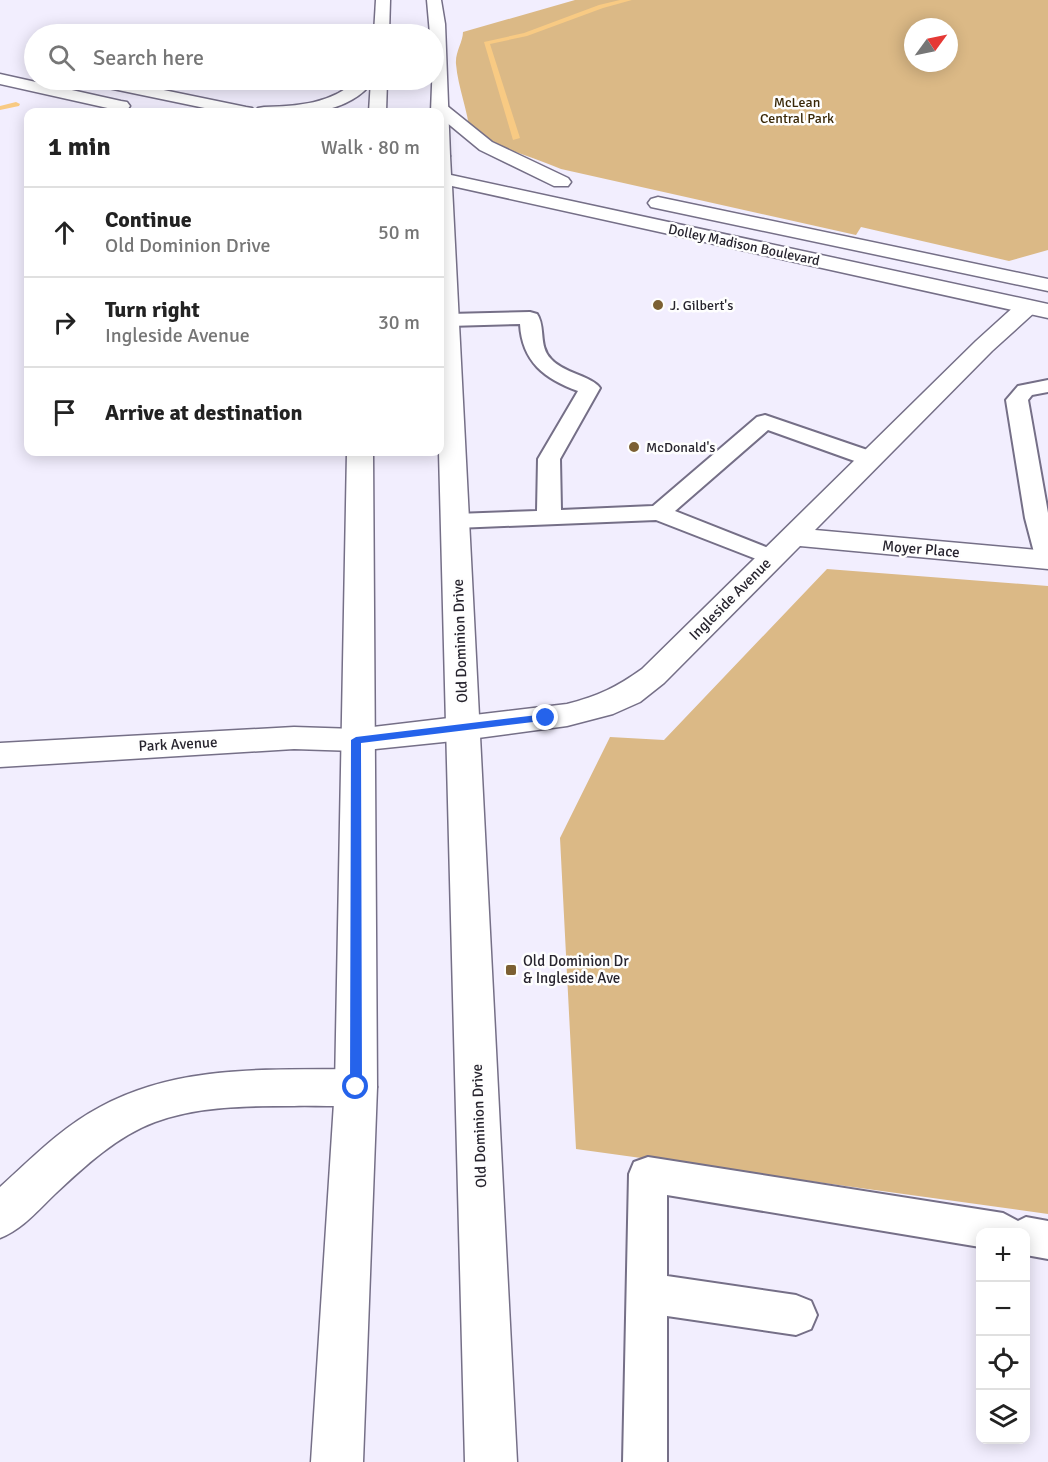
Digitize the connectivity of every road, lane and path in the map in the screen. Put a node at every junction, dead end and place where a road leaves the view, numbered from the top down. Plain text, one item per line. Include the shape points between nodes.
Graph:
1 (383, 0) edge
2 (434, 0) edge
3 (382, 24) edge
4 (435, 24) edge
5 (0, 79) edge
6 (24, 84) edge
7 (49, 90) edge
8 (142, 90) edge
9 (357, 90) edge
10 (379, 90) edge
11 (439, 90) edge
12 (128, 108) edge
13 (227, 108) edge
14 (311, 108) edge
15 (378, 108) edge
16 (440, 108) edge
17 (444, 112) edge
18 (444, 157) edge
19 (464, 161) dead end
20 (486, 166) dead end
21 (444, 179) edge
22 (561, 182) junction
23 (583, 187) dead end
24 (444, 190) edge
25 (639, 199) dead end
26 (553, 203) junction
27 (487, 206) dead end
28 (889, 277) junction
29 (1048, 285) edge
30 (1041, 306) edge
31 (448, 320) junction
32 (1048, 386) edge
33 (360, 456) edge
34 (871, 459) junction
35 (659, 513) junction
36 (549, 517) junction
37 (456, 520) junction
38 (783, 547) junction
39 (1048, 560) edge
40 (463, 729) junction
41 (356, 740) junction
42 (0, 755) edge
43 (356, 1087) junction
44 (0, 1217) edge
45 (976, 1229) edge
46 (1030, 1237) edge
47 (1048, 1240) edge
48 (647, 1293) junction
49 (796, 1315) dead end
50 (337, 1462) edge
51 (491, 1462) edge
52 (645, 1462) edge

1 - 3 main road
2 - 4 main road, Old Dominion Drive
5 - 6 main road
7 - 12 main road
8 - 13 main road
9 - 14 main road via 336,102
10 - 15 main road
11 - 16 main road, Old Dominion Drive
17 - 22 main road via 486,147
18 - 19 main road
20 - 22 main road
21 - 26 main road, Dolley Madison Boulevard
22 - 23 main road
24 - 31 main road, Old Dominion Drive via 453,218
25 - 29 main road, Dolley Madison Boulevard
26 - 27 main road
26 - 28 main road, Dolley Madison Boulevard
28 - 29 main road via 1010,288 1037,289
28 - 30 main road, Dolley Madison Boulevard
30 - 34 main road, Ingleside Avenue via 984,346
31 - 36 lane via 530,318 531,346 540,362 590,388 549,459
31 - 37 main road, Old Dominion Drive
32 - 39 lane via 1025,390 1017,400
33 - 41 main road
34 - 35 lane via 765,422
34 - 38 main road, Ingleside Avenue
35 - 36 lane
35 - 38 lane
36 - 37 lane
37 - 40 main road, Old Dominion Drive
38 - 39 main road, Moyer Place
38 - 40 main road, Ingleside Avenue via 653,676 629,694 567,715
40 - 41 main road, Ingleside Avenue
40 - 51 main road, Old Dominion Drive
41 - 42 main road, Park Avenue via 294,738
41 - 43 main road
43 - 44 main road via 220,1091 140,1108 90,1137
43 - 50 main road
45 - 48 lane via 648,1174
46 - 47 lane
48 - 49 lane
48 - 52 lane

